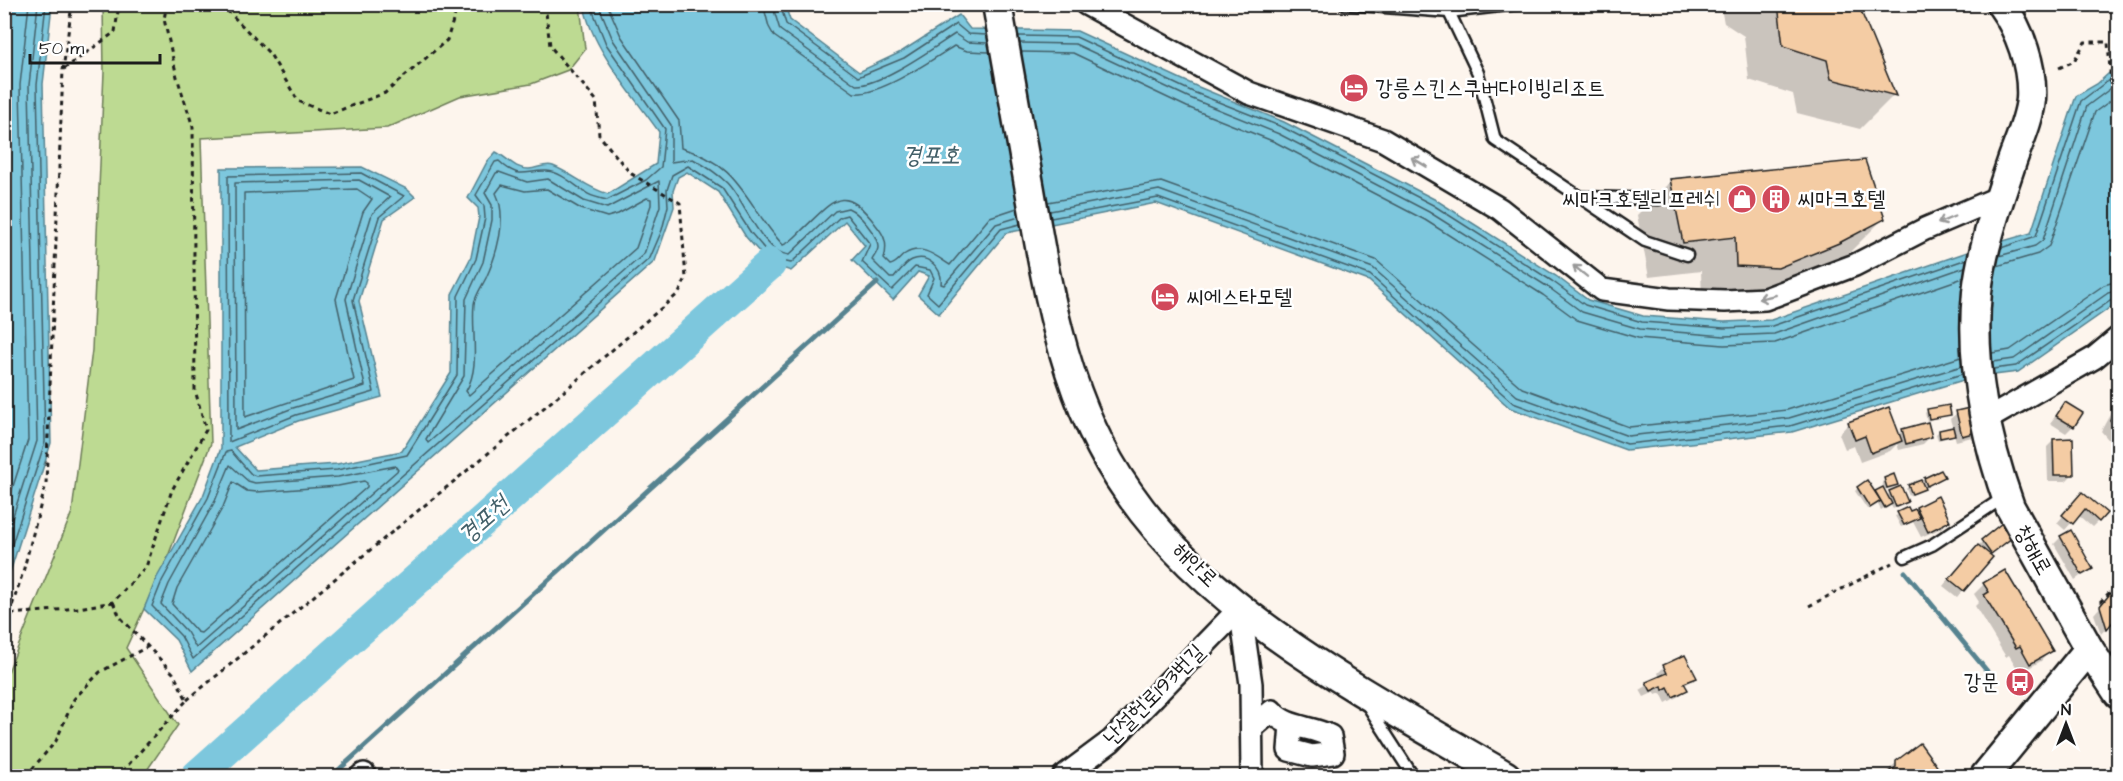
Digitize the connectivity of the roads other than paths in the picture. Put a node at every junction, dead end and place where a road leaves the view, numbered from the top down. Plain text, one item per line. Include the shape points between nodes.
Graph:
1 (1086, 4) edge
2 (1345, 4) edge
3 (1517, 4) edge
4 (2001, 4) edge
5 (997, 5) edge
6 (1449, 12) junction
7 (1582, 196) junction
8 (2000, 197) junction
9 (1659, 199) dead end
10 (1687, 255) dead end
11 (2118, 338) edge
12 (1983, 406) junction
13 (2006, 495) junction
14 (1905, 557) road end
15 (1240, 608) junction
16 (2089, 649) junction
17 (1356, 687) junction
18 (2118, 693) edge
19 (1291, 724) dead end
20 (1253, 727) junction
21 (1064, 777) edge
22 (1252, 777) edge
23 (1413, 777) edge
24 (1506, 777) edge
25 (1985, 777) edge

8 -> 1 street via 1925,229 1845,270 1765,298 1725,302 1602,290 1500,209 1383,140 1249,93
2 - 6 lane
3 - 6 lane
4 - 8 street via 2019,37 2031,81 2028,115
5 - 15 street, 해안로 via 1050,296 1087,418 1128,493 1187,560
6 - 7 lane via 1478,73 1495,140
7 - 9 lane
7 - 10 lane via 1645,241
8 - 12 street, 창해로 via 1982,258 1977,292
11 - 12 street via 2094,358
12 - 13 street, 창해로
13 - 14 lane via 1932,545
13 - 16 street, 창해로
15 - 17 street, 해안로
15 - 20 street
15 - 21 street, 난설헌로193번길 via 1111,741
16 - 18 street, 창해로
16 - 25 street
17 - 23 lane
17 - 24 street, 해안로
19 - 20 street via 1272,711
20 - 22 street

